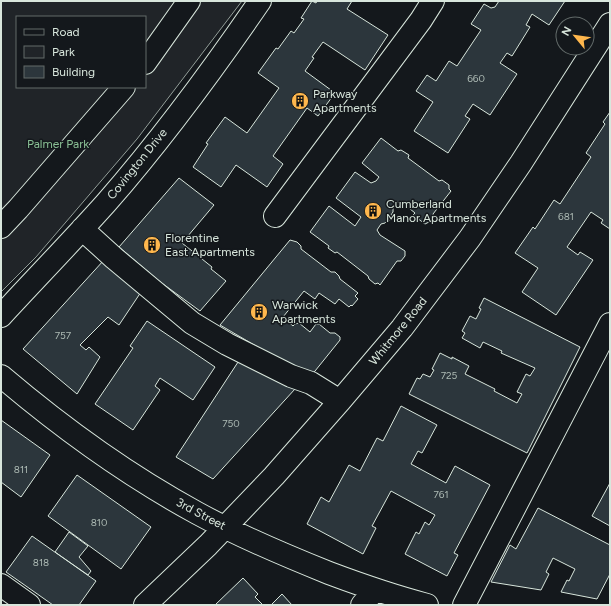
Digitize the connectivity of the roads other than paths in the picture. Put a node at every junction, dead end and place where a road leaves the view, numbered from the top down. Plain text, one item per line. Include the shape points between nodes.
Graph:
1 (189, 1) edge
2 (260, 1) edge
3 (434, 1) edge
4 (610, 24) edge
5 (146, 61) edge
6 (123, 88) edge
7 (275, 216) dead end
8 (1, 227) edge
9 (82, 229) junction
10 (1, 316) edge
11 (610, 324) edge
12 (1, 376) edge
13 (340, 401) junction
14 (226, 527) junction
15 (1, 586) edge
16 (369, 597) edge
17 (29, 605) edge
18 (145, 605) edge
19 (426, 605) edge
20 (464, 605) edge

1 - 5 street
2 - 9 street, Covington Drive via 152,148
3 - 7 street
4 - 13 street, Whitmore Road via 470,238 402,328
6 - 8 street
9 - 10 street, Covington Drive
9 - 13 street via 192,323 227,344 291,376 311,383
11 - 20 street
12 - 14 street, 3rd Street via 75,435 149,485
13 - 14 street, Whitmore Road
14 - 16 street, 3rd Street
14 - 18 street, Whitmore Road
15 - 17 street
16 - 19 street, 3rd Street

